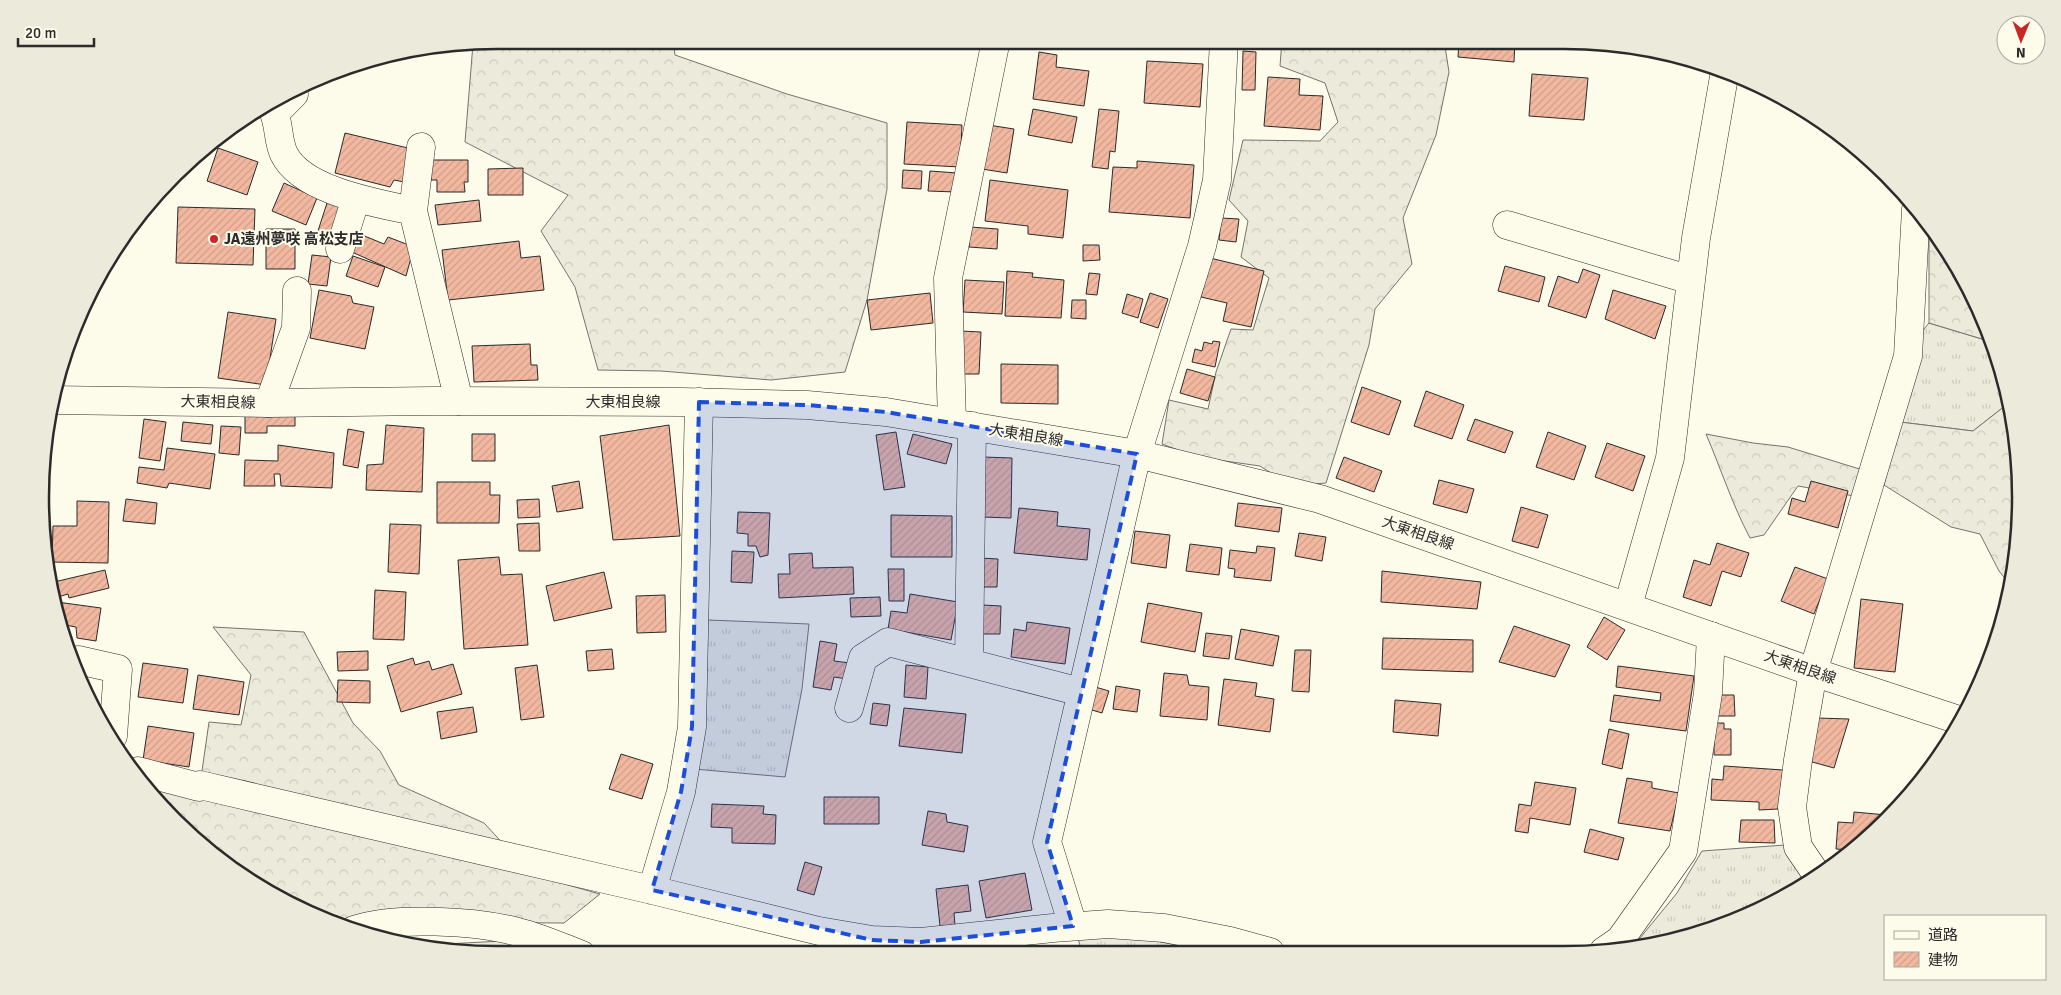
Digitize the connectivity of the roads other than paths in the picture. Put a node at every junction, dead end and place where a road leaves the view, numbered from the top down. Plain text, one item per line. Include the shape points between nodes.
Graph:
1 (994, 49) edge
2 (1224, 49) edge
3 (1724, 79) edge
4 (273, 110) edge
5 (421, 147) dead end
6 (356, 198) junction
7 (413, 211) junction
8 (1915, 219) edge
9 (1507, 225) dead end
10 (340, 249) dead end
11 (1691, 280) junction
12 (297, 291) dead end
13 (59, 400) edge
14 (460, 401) junction
15 (699, 402) junction
16 (269, 403) junction
17 (962, 424) junction
18 (1137, 454) junction
19 (1628, 606) junction
20 (1711, 636) junction
21 (80, 660) edge
22 (969, 662) junction
23 (1813, 672) junction
24 (1082, 692) junction
25 (849, 708) dead end
26 (1954, 719) edge
27 (113, 729) edge
28 (142, 772) edge
29 (1814, 870) edge
30 (652, 890) junction
31 (1073, 926) junction
32 (370, 927) edge
33 (1616, 943) edge
34 (557, 946) edge
35 (1248, 946) edge

1 - 17 street via 948,278
2 - 18 street via 1217,180 1202,246
3 - 11 street
4 - 6 street via 284,154 298,173
5 - 7 street
6 - 7 street
6 - 10 street
7 - 14 street
8 - 23 street via 1908,356
9 - 11 street
11 - 19 street via 1670,458
12 - 16 street via 296,328
13 - 16 street, 大東相良線
14 - 15 street, 大東相良線
14 - 16 street, 大東相良線
15 - 17 street, 大東相良線 via 807,405 886,412
15 - 30 street via 692,726 681,792
17 - 18 street, 大東相良線
17 - 22 street
18 - 19 street, 大東相良線 via 1320,499
18 - 24 street
19 - 20 street, 大東相良線
20 - 23 street, 大東相良線
20 - 33 street via 1708,693 1683,852
21 - 27 street via 118,668
22 - 24 street
22 - 25 street via 888,642 863,658
23 - 26 street, 大東相良線
23 - 29 street via 1792,807 1798,847
24 - 31 street via 1046,842
28 - 30 street
30 - 31 street via 819,932 872,940 921,942
31 - 35 street via 1108,924 1164,928
32 - 34 street via 405,922 463,923 517,932

